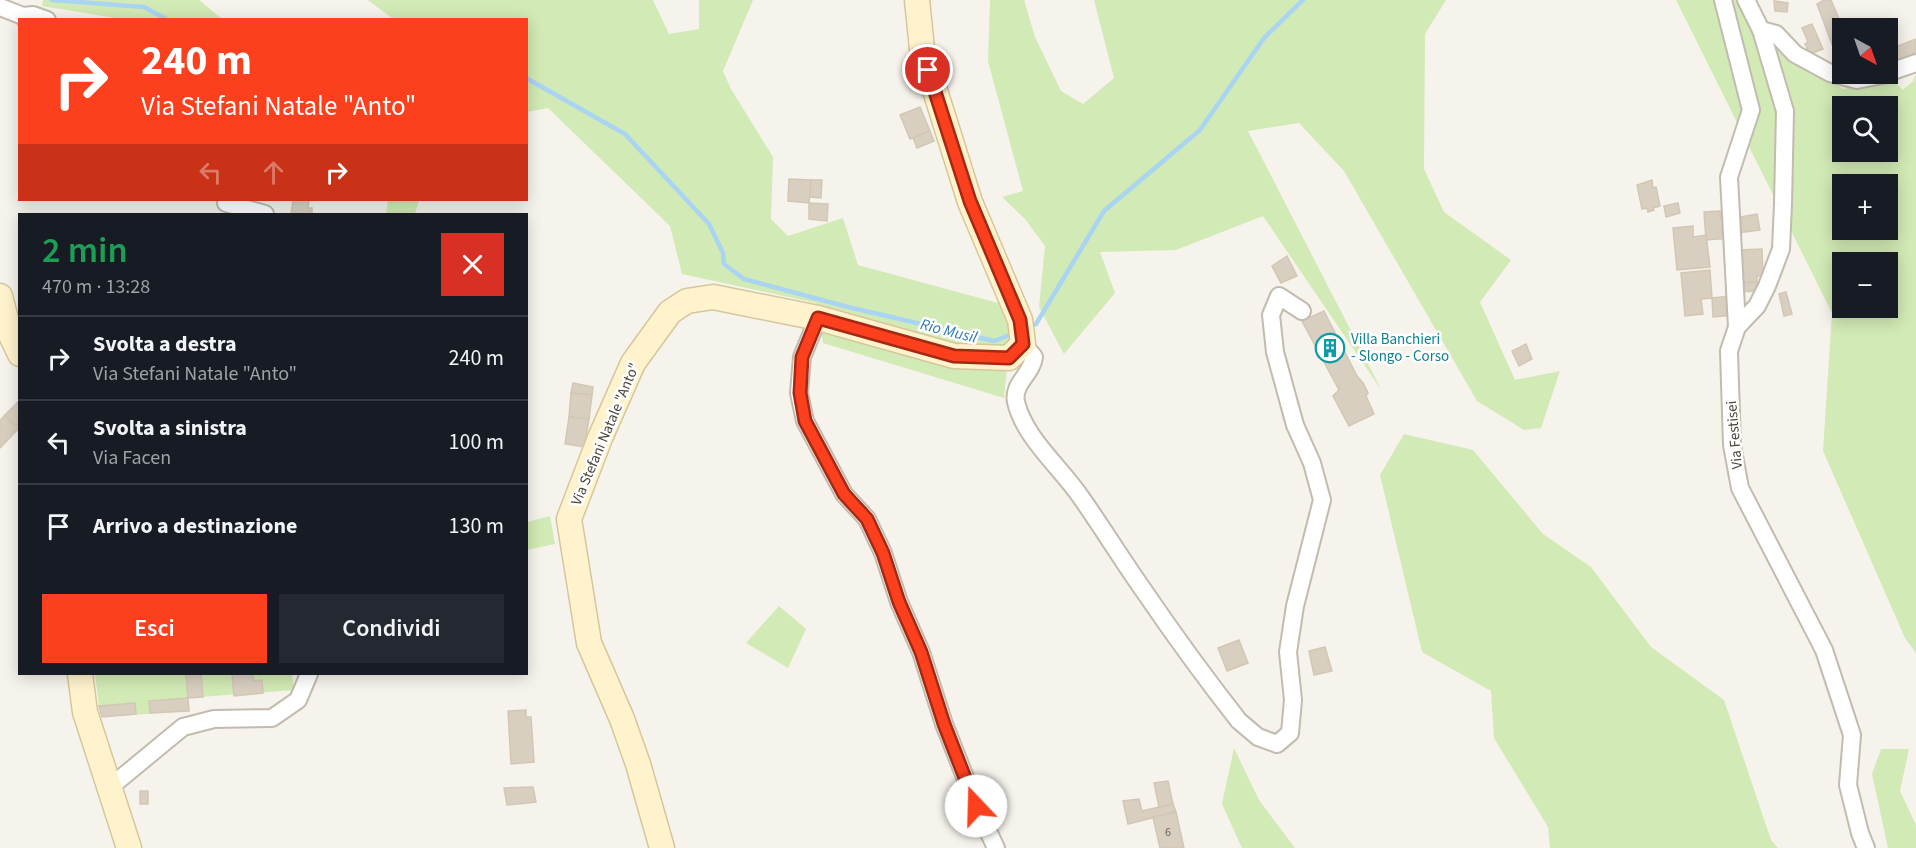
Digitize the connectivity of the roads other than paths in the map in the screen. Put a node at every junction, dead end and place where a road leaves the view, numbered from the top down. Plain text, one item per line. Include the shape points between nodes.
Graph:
1 (917, 0) edge
2 (1723, 0) edge
3 (0, 7) edge
4 (1749, 7) edge
5 (25, 18) edge
6 (41, 18) edge
7 (1761, 30) junction
8 (1916, 63) edge
9 (1898, 69) edge
10 (1832, 74) edge
11 (225, 206) edge
12 (260, 213) edge
13 (0, 296) edge
14 (1302, 311) dead end
15 (818, 318) junction
16 (1737, 327) junction
17 (1023, 344) junction
18 (18, 350) edge
19 (80, 675) edge
20 (309, 675) edge
21 (109, 788) junction
22 (129, 848) edge
23 (662, 848) edge
24 (996, 848) edge
25 (1866, 848) edge

1 - 17 street via 921,49 970,201 1020,320
2 - 16 street via 1751,110 1729,177
3 - 5 street
4 - 7 street, Via Festisei
5 - 6 street
7 - 10 street via 1776,34 1795,54
7 - 16 street, Via Festisei via 1785,111 1781,249 1757,306
8 - 9 street
11 - 12 street
13 - 18 street
14 - 17 street via 1279,296 1271,315 1284,389 1322,500 1295,606 1288,652 1293,700 1290,733 1277,744 1258,737 1239,721 1142,589 1074,486 1031,436 1016,401 1017,386 1033,366 1034,357
15 - 17 street, Via Stefani Natale "Anto" via 954,356 1009,358
15 - 23 street, Via Stefani Natale "Anto" via 713,297 687,301 670,312 633,363 569,519 589,643 629,737
15 - 24 street via 802,357 800,393 805,421 844,494 867,519 883,553 944,724
16 - 25 street, Via Festisei via 1729,351 1732,445 1740,488 1824,650 1852,735 1848,785
19 - 21 street via 85,712
20 - 21 street via 298,700 272,718 214,719 183,727
21 - 22 street

